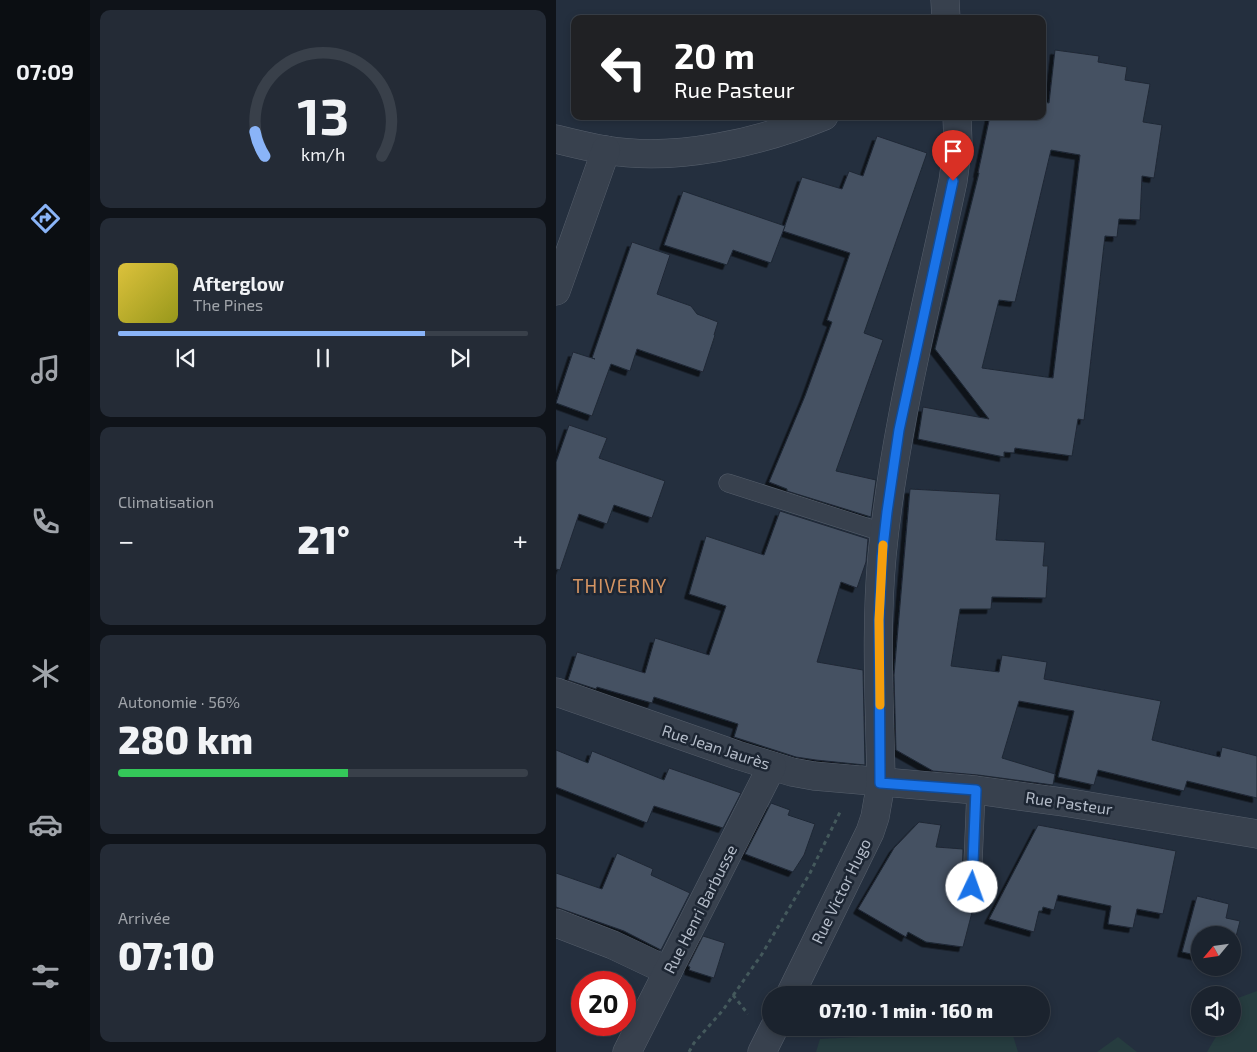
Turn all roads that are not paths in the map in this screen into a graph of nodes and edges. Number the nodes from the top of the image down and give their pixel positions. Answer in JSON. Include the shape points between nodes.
{"nodes":[{"id":1,"x":944,"y":0,"type":"edge"},
{"id":2,"x":946,"y":15,"type":"edge"},
{"id":3,"x":813,"y":120,"type":"edge"},
{"id":4,"x":957,"y":120,"type":"edge"},
{"id":5,"x":556,"y":140,"type":"edge"},
{"id":6,"x":606,"y":150,"type":"junction"},
{"id":7,"x":556,"y":291,"type":"edge"},
{"id":8,"x":728,"y":483,"type":"dead end"},
{"id":9,"x":885,"y":533,"type":"junction"},
{"id":10,"x":556,"y":692,"type":"edge"},
{"id":11,"x":772,"y":766,"type":"junction"},
{"id":12,"x":880,"y":783,"type":"junction"},
{"id":13,"x":976,"y":790,"type":"junction"},
{"id":14,"x":1257,"y":834,"type":"edge"},
{"id":15,"x":972,"y":887,"type":"dead end"},
{"id":16,"x":556,"y":923,"type":"edge"},
{"id":17,"x":668,"y":971,"type":"junction"},
{"id":18,"x":794,"y":986,"type":"edge"},
{"id":19,"x":770,"y":1036,"type":"edge"},
{"id":20,"x":627,"y":1052,"type":"edge"},
{"id":21,"x":762,"y":1052,"type":"edge"}],
"edges":[{"from":1,"to":2,"type":"street"},
{"from":3,"to":6,"type":"street","via":[[756,140],[703,150],[649,153]]},
{"from":4,"to":9,"type":"street","name":"Rue Victor Hugo","via":[[959,140],[954,173],[899,430]]},
{"from":5,"to":6,"type":"street"},
{"from":6,"to":7,"type":"street"},
{"from":8,"to":9,"type":"lane"},
{"from":9,"to":12,"type":"street","name":"Rue Victor Hugo","via":[[879,620]]},
{"from":10,"to":11,"type":"street","name":"Rue Jean Jaurès"},
{"from":11,"to":12,"type":"street","name":"Rue Jean Jaurès","via":[[814,776]]},
{"from":11,"to":17,"type":"street","name":"Rue Henri Barbusse"},
{"from":12,"to":13,"type":"street","name":"Rue Pasteur"},
{"from":12,"to":18,"type":"street","name":"Rue Victor Hugo","via":[[870,832]]},
{"from":13,"to":14,"type":"street","name":"Rue Pasteur"},
{"from":13,"to":15,"type":"lane"},
{"from":16,"to":17,"type":"street"},
{"from":17,"to":20,"type":"street","name":"Rue Henri Barbusse"},
{"from":19,"to":21,"type":"street"}]}
